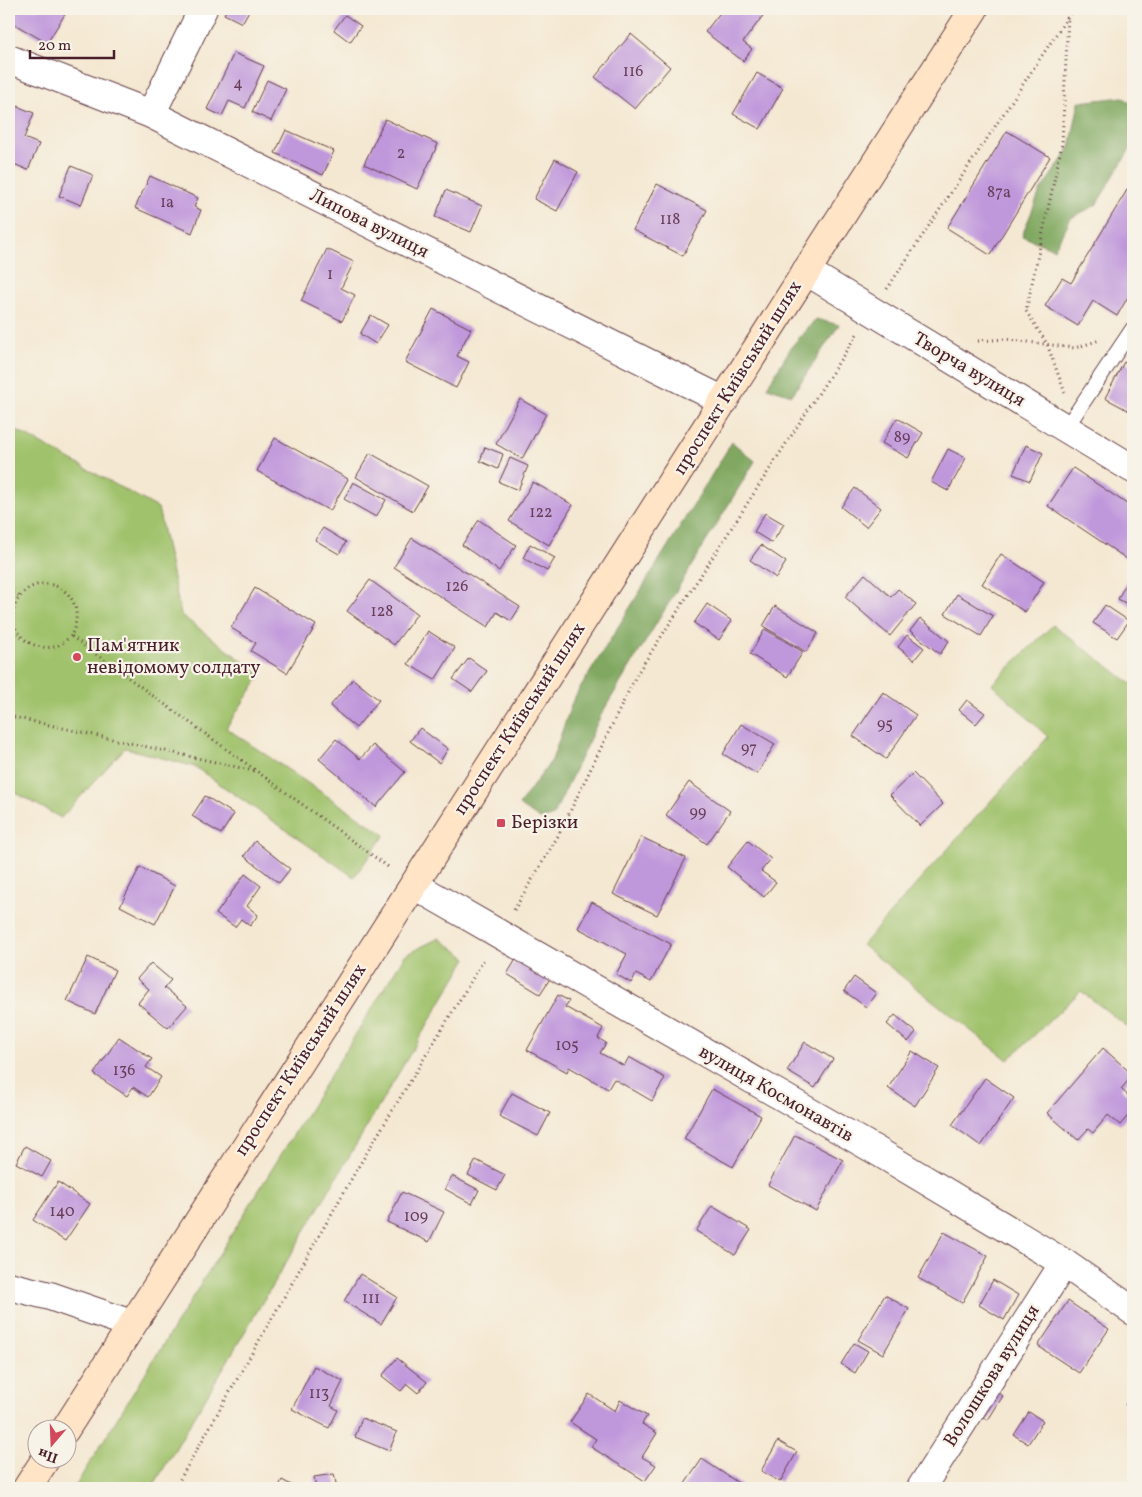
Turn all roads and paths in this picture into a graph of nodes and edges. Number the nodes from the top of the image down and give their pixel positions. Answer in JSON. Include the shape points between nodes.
{"nodes":[{"id":1,"x":203,"y":9,"type":"edge"},
{"id":2,"x":974,"y":9,"type":"edge"},
{"id":3,"x":1073,"y":9,"type":"edge"},
{"id":4,"x":1068,"y":16,"type":"junction"},
{"id":5,"x":9,"y":59,"type":"edge"},
{"id":6,"x":151,"y":114,"type":"junction"},
{"id":7,"x":806,"y":271,"type":"junction"},
{"id":8,"x":872,"y":311,"type":"junction"},
{"id":9,"x":1132,"y":329,"type":"edge"},
{"id":10,"x":976,"y":342,"type":"dead end"},
{"id":11,"x":1047,"y":344,"type":"junction"},
{"id":12,"x":724,"y":401,"type":"junction"},
{"id":13,"x":1070,"y":422,"type":"junction"},
{"id":14,"x":1133,"y":469,"type":"edge"},
{"id":15,"x":9,"y":591,"type":"edge"},
{"id":16,"x":19,"y":597,"type":"junction"},
{"id":17,"x":71,"y":636,"type":"junction"},
{"id":18,"x":9,"y":716,"type":"edge"},
{"id":19,"x":258,"y":772,"type":"junction"},
{"id":20,"x":414,"y":885,"type":"junction"},
{"id":21,"x":499,"y":935,"type":"junction"},
{"id":22,"x":1064,"y":1263,"type":"junction"},
{"id":23,"x":9,"y":1286,"type":"edge"},
{"id":24,"x":1133,"y":1311,"type":"edge"},
{"id":25,"x":131,"y":1324,"type":"junction"},
{"id":26,"x":70,"y":1420,"type":"edge"},
{"id":27,"x":39,"y":1470,"type":"edge"},
{"id":28,"x":27,"y":1488,"type":"edge"},
{"id":29,"x":174,"y":1488,"type":"edge"},
{"id":30,"x":921,"y":1488,"type":"edge"}],
"edges":[{"from":1,"to":6,"type":"street"},
{"from":2,"to":7,"type":"main road","name":"проспект Київський шлях"},
{"from":3,"to":4,"type":"path"},
{"from":4,"to":8,"type":"path"},
{"from":4,"to":11,"type":"path","via":[[1062,144],[1026,311]]},
{"from":5,"to":6,"type":"street","name":"Липова вулиця"},
{"from":6,"to":12,"type":"street","name":"Липова вулиця"},
{"from":7,"to":8,"type":"street","name":"Творча вулиця"},
{"from":7,"to":12,"type":"main road","name":"проспект Київський шлях"},
{"from":8,"to":13,"type":"street","name":"Творча вулиця"},
{"from":8,"to":21,"type":"path","via":[[637,674],[558,836]]},
{"from":9,"to":11,"type":"path","via":[[1075,348]]},
{"from":9,"to":13,"type":"lane"},
{"from":10,"to":11,"type":"path","via":[[1004,339]]},
{"from":11,"to":13,"type":"path"},
{"from":12,"to":20,"type":"main road","name":"проспект Київський шлях"},
{"from":13,"to":14,"type":"street","name":"Творча вулиця"},
{"from":15,"to":16,"type":"path"},
{"from":16,"to":17,"type":"path","via":[[13,616],[16,629],[24,640],[42,648],[58,646]]},
{"from":16,"to":17,"type":"path","via":[[34,586],[45,583],[58,586],[71,597],[78,612]]},
{"from":17,"to":19,"type":"path"},
{"from":18,"to":19,"type":"path"},
{"from":19,"to":20,"type":"path"},
{"from":20,"to":21,"type":"street","name":"вулиця Космонавтів"},
{"from":20,"to":25,"type":"main road","name":"проспект Київський шлях"},
{"from":21,"to":22,"type":"street","name":"вулиця Космонавтів","via":[[877,1151]]},
{"from":21,"to":29,"type":"path","via":[[360,1164]]},
{"from":22,"to":24,"type":"street","name":"вулиця Космонавтів"},
{"from":22,"to":30,"type":"street","name":"Волошкова вулиця"},
{"from":23,"to":25,"type":"street","via":[[50,1296]]},
{"from":25,"to":26,"type":"main road","name":"проспект Київський шлях"},
{"from":27,"to":28,"type":"main road"}]}
